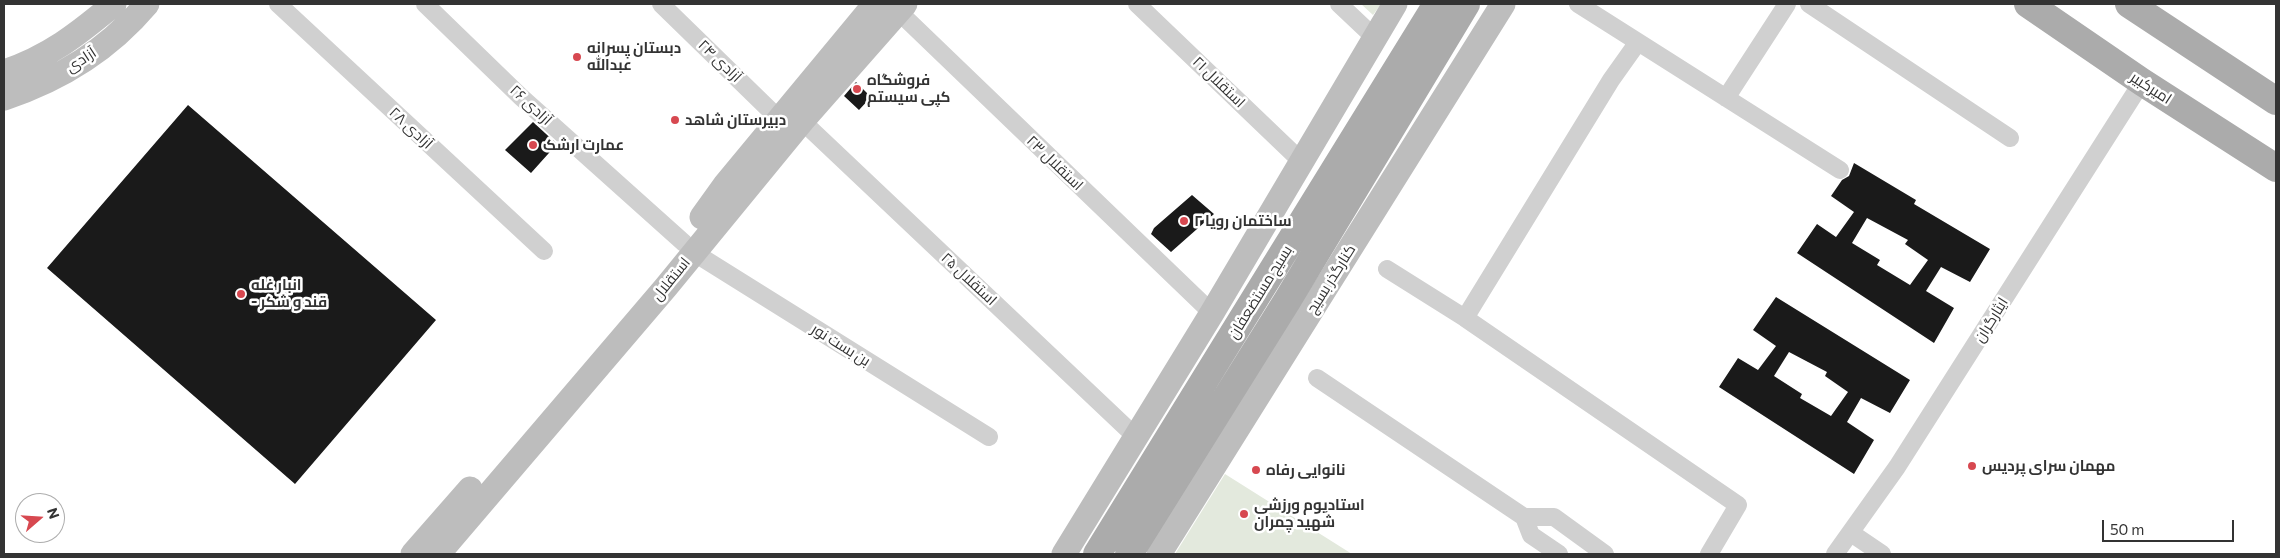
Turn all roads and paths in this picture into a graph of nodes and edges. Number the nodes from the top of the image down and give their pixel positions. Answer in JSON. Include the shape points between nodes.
{"nodes":[{"id":1,"x":114,"y":4,"type":"edge"},
{"id":2,"x":147,"y":4,"type":"edge"},
{"id":3,"x":278,"y":4,"type":"edge"},
{"id":4,"x":425,"y":4,"type":"edge"},
{"id":5,"x":660,"y":4,"type":"edge"},
{"id":6,"x":1138,"y":4,"type":"edge"},
{"id":7,"x":1339,"y":4,"type":"edge"},
{"id":8,"x":1395,"y":4,"type":"edge"},
{"id":9,"x":1437,"y":4,"type":"edge"},
{"id":10,"x":1466,"y":4,"type":"edge"},
{"id":11,"x":1503,"y":4,"type":"edge"},
{"id":12,"x":1578,"y":4,"type":"edge"},
{"id":13,"x":1788,"y":4,"type":"edge"},
{"id":14,"x":1809,"y":4,"type":"edge"},
{"id":15,"x":2028,"y":4,"type":"edge"},
{"id":16,"x":2129,"y":4,"type":"edge"},
{"id":17,"x":872,"y":5,"type":"edge"},
{"id":18,"x":902,"y":8,"type":"edge"},
{"id":19,"x":1375,"y":38,"type":"junction"},
{"id":20,"x":1638,"y":42,"type":"junction"},
{"id":21,"x":4,"y":72,"type":"edge"},
{"id":22,"x":2142,"y":82,"type":"junction"},
{"id":23,"x":4,"y":98,"type":"edge"},
{"id":24,"x":1726,"y":98,"type":"junction"},
{"id":25,"x":2276,"y":101,"type":"edge"},
{"id":26,"x":790,"y":120,"type":"junction"},
{"id":27,"x":2010,"y":138,"type":"dead end"},
{"id":28,"x":1301,"y":161,"type":"junction"},
{"id":29,"x":2276,"y":168,"type":"edge"},
{"id":30,"x":1840,"y":170,"type":"dead end"},
{"id":31,"x":688,"y":248,"type":"junction"},
{"id":32,"x":544,"y":252,"type":"dead end"},
{"id":33,"x":1387,"y":269,"type":"dead end"},
{"id":34,"x":1212,"y":313,"type":"junction"},
{"id":35,"x":1465,"y":318,"type":"junction"},
{"id":36,"x":1317,"y":378,"type":"dead end"},
{"id":37,"x":536,"y":425,"type":"junction"},
{"id":38,"x":989,"y":437,"type":"dead end"},
{"id":39,"x":1136,"y":437,"type":"junction"},
{"id":40,"x":1524,"y":517,"type":"junction"},
{"id":41,"x":1851,"y":532,"type":"junction"},
{"id":42,"x":413,"y":554,"type":"edge"},
{"id":43,"x":438,"y":554,"type":"edge"},
{"id":44,"x":1064,"y":554,"type":"edge"},
{"id":45,"x":1097,"y":554,"type":"edge"},
{"id":46,"x":1129,"y":554,"type":"edge"},
{"id":47,"x":1159,"y":554,"type":"edge"},
{"id":48,"x":1559,"y":554,"type":"edge"},
{"id":49,"x":1605,"y":554,"type":"edge"},
{"id":50,"x":1709,"y":554,"type":"edge"},
{"id":51,"x":1836,"y":554,"type":"edge"},
{"id":52,"x":1882,"y":554,"type":"edge"}],
"edges":[{"from":1,"to":21,"type":"street","name":"آزادی","via":[[75,37],[27,64]]},
{"from":2,"to":23,"type":"street","name":"آزادی","via":[[89,58],[37,87]]},
{"from":3,"to":32,"type":"street","name":"آزادی ۲۸"},
{"from":4,"to":31,"type":"street","name":"آزادی ۲۶","via":[[521,97]]},
{"from":5,"to":26,"type":"street","name":"آزادی ۲۴"},
{"from":6,"to":28,"type":"street","name":"استقلال ۲۱"},
{"from":7,"to":19,"type":"street"},
{"from":8,"to":19,"type":"street"},
{"from":9,"to":45,"type":"main road","name":"بسیج مستضعفان"},
{"from":10,"to":46,"type":"main road","name":"بسیج مستضعفان","via":[[1287,301]]},
{"from":11,"to":47,"type":"street","name":"کنارگذر بسیج"},
{"from":12,"to":20,"type":"street"},
{"from":13,"to":24,"type":"street"},
{"from":14,"to":27,"type":"street"},
{"from":15,"to":22,"type":"main road","name":"امیرکبیر"},
{"from":16,"to":25,"type":"main road"},
{"from":17,"to":26,"type":"street","name":"استقلال"},
{"from":18,"to":26,"type":"street","name":"استقلال"},
{"from":18,"to":34,"type":"street","name":"استقلال ۲۳"},
{"from":19,"to":28,"type":"street"},
{"from":20,"to":24,"type":"street"},
{"from":20,"to":35,"type":"street","via":[[1611,80]]},
{"from":22,"to":29,"type":"main road","name":"امیرکبیر"},
{"from":22,"to":41,"type":"street","name":"ایثارگران","via":[[1897,467]]},
{"from":24,"to":30,"type":"street"},
{"from":26,"to":31,"type":"street","name":"استقلال"},
{"from":26,"to":39,"type":"street","name":"استقلال ۲۵"},
{"from":28,"to":34,"type":"street"},
{"from":31,"to":37,"type":"street","name":"استقلال"},
{"from":31,"to":38,"type":"street","name":"بن بست نور"},
{"from":33,"to":35,"type":"street"},
{"from":34,"to":39,"type":"street"},
{"from":35,"to":50,"type":"street","via":[[1738,505]]},
{"from":36,"to":40,"type":"street"},
{"from":37,"to":42,"type":"street","name":"استقلال"},
{"from":37,"to":43,"type":"street","name":"استقلال"},
{"from":39,"to":44,"type":"street"},
{"from":40,"to":48,"type":"street","via":[[1531,535]]},
{"from":40,"to":49,"type":"street","via":[[1554,517]]},
{"from":41,"to":51,"type":"street","name":"ایثارگران"},
{"from":41,"to":52,"type":"street"}]}
